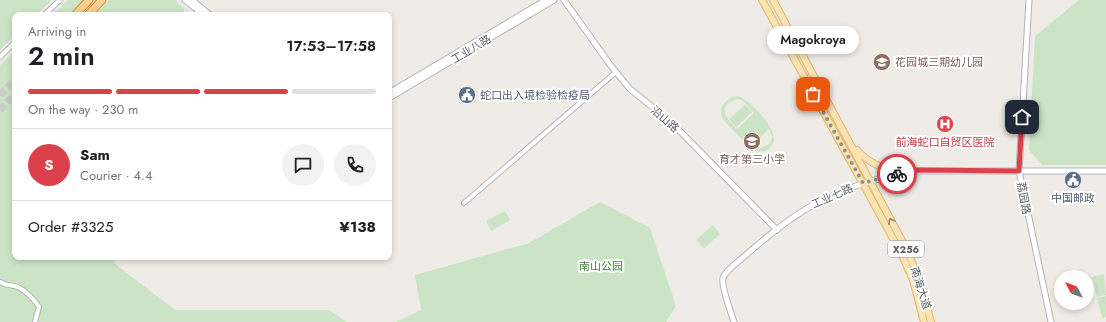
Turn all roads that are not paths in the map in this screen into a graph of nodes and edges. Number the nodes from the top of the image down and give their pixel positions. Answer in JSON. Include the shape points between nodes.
{"nodes":[{"id":1,"x":60,"y":0,"type":"edge"},
{"id":2,"x":89,"y":0,"type":"edge"},
{"id":3,"x":102,"y":0,"type":"edge"},
{"id":4,"x":186,"y":0,"type":"edge"},
{"id":5,"x":192,"y":0,"type":"edge"},
{"id":6,"x":546,"y":0,"type":"edge"},
{"id":7,"x":554,"y":0,"type":"edge"},
{"id":8,"x":564,"y":0,"type":"edge"},
{"id":9,"x":762,"y":0,"type":"edge"},
{"id":10,"x":773,"y":0,"type":"edge"},
{"id":11,"x":1029,"y":0,"type":"edge"},
{"id":12,"x":47,"y":12,"type":"edge"},
{"id":13,"x":78,"y":12,"type":"edge"},
{"id":14,"x":91,"y":12,"type":"edge"},
{"id":15,"x":200,"y":12,"type":"edge"},
{"id":16,"x":206,"y":12,"type":"edge"},
{"id":17,"x":12,"y":45,"type":"edge"},
{"id":18,"x":0,"y":57,"type":"edge"},
{"id":19,"x":616,"y":72,"type":"junction"},
{"id":20,"x":392,"y":91,"type":"edge"},
{"id":21,"x":392,"y":96,"type":"edge"},
{"id":22,"x":851,"y":143,"type":"junction"},
{"id":23,"x":907,"y":171,"type":"junction"},
{"id":24,"x":1019,"y":171,"type":"junction"},
{"id":25,"x":1106,"y":171,"type":"edge"},
{"id":26,"x":871,"y":181,"type":"junction"},
{"id":27,"x":863,"y":183,"type":"junction"},
{"id":28,"x":464,"y":203,"type":"dead end"},
{"id":29,"x":777,"y":230,"type":"junction"},
{"id":30,"x":0,"y":282,"type":"edge"},
{"id":31,"x":35,"y":322,"type":"edge"},
{"id":32,"x":734,"y":322,"type":"edge"},
{"id":33,"x":924,"y":322,"type":"edge"},
{"id":34,"x":931,"y":322,"type":"edge"},
{"id":35,"x":1050,"y":322,"type":"edge"}],
"edges":[{"from":1,"to":12,"type":"street"},
{"from":2,"to":13,"type":"highway"},
{"from":3,"to":14,"type":"highway"},
{"from":4,"to":15,"type":"street"},
{"from":5,"to":16,"type":"street"},
{"from":6,"to":20,"type":"street","name":"工业八路"},
{"from":7,"to":21,"type":"street","name":"工业八路"},
{"from":8,"to":19,"type":"street","name":"沿山路"},
{"from":9,"to":27,"type":"main road","name":"南海大道","number":"X256"},
{"from":10,"to":22,"type":"main road","name":"南海大道","number":"X256"},
{"from":11,"to":24,"type":"street","name":"荔园路"},
{"from":17,"to":18,"type":"street"},
{"from":19,"to":28,"type":"street"},
{"from":19,"to":29,"type":"street","name":"沿山路","via":[[630,89],[671,122]]},
{"from":22,"to":23,"type":"main road","via":[[878,166]]},
{"from":22,"to":26,"type":"main road","name":"南海大道","number":"X256"},
{"from":23,"to":24,"type":"street","name":"工业七路"},
{"from":23,"to":26,"type":"street","name":"工业七路"},
{"from":24,"to":25,"type":"street","name":"工业七路"},
{"from":24,"to":35,"type":"street","name":"荔园路"},
{"from":26,"to":27,"type":"street","name":"工业七路"},
{"from":34,"to":26,"type":"main road","name":"南海大道","number":"X256","one_way":true,"via":[[913,264]]},
{"from":27,"to":29,"type":"street","name":"工业七路","via":[[822,198]]},
{"from":27,"to":33,"type":"main road","name":"南海大道","number":"X256","via":[[908,266]]},
{"from":29,"to":32,"type":"street","name":"工业七路","via":[[725,274],[723,282]]},
{"from":30,"to":31,"type":"street","via":[[18,287],[34,300],[40,307]]}]}
